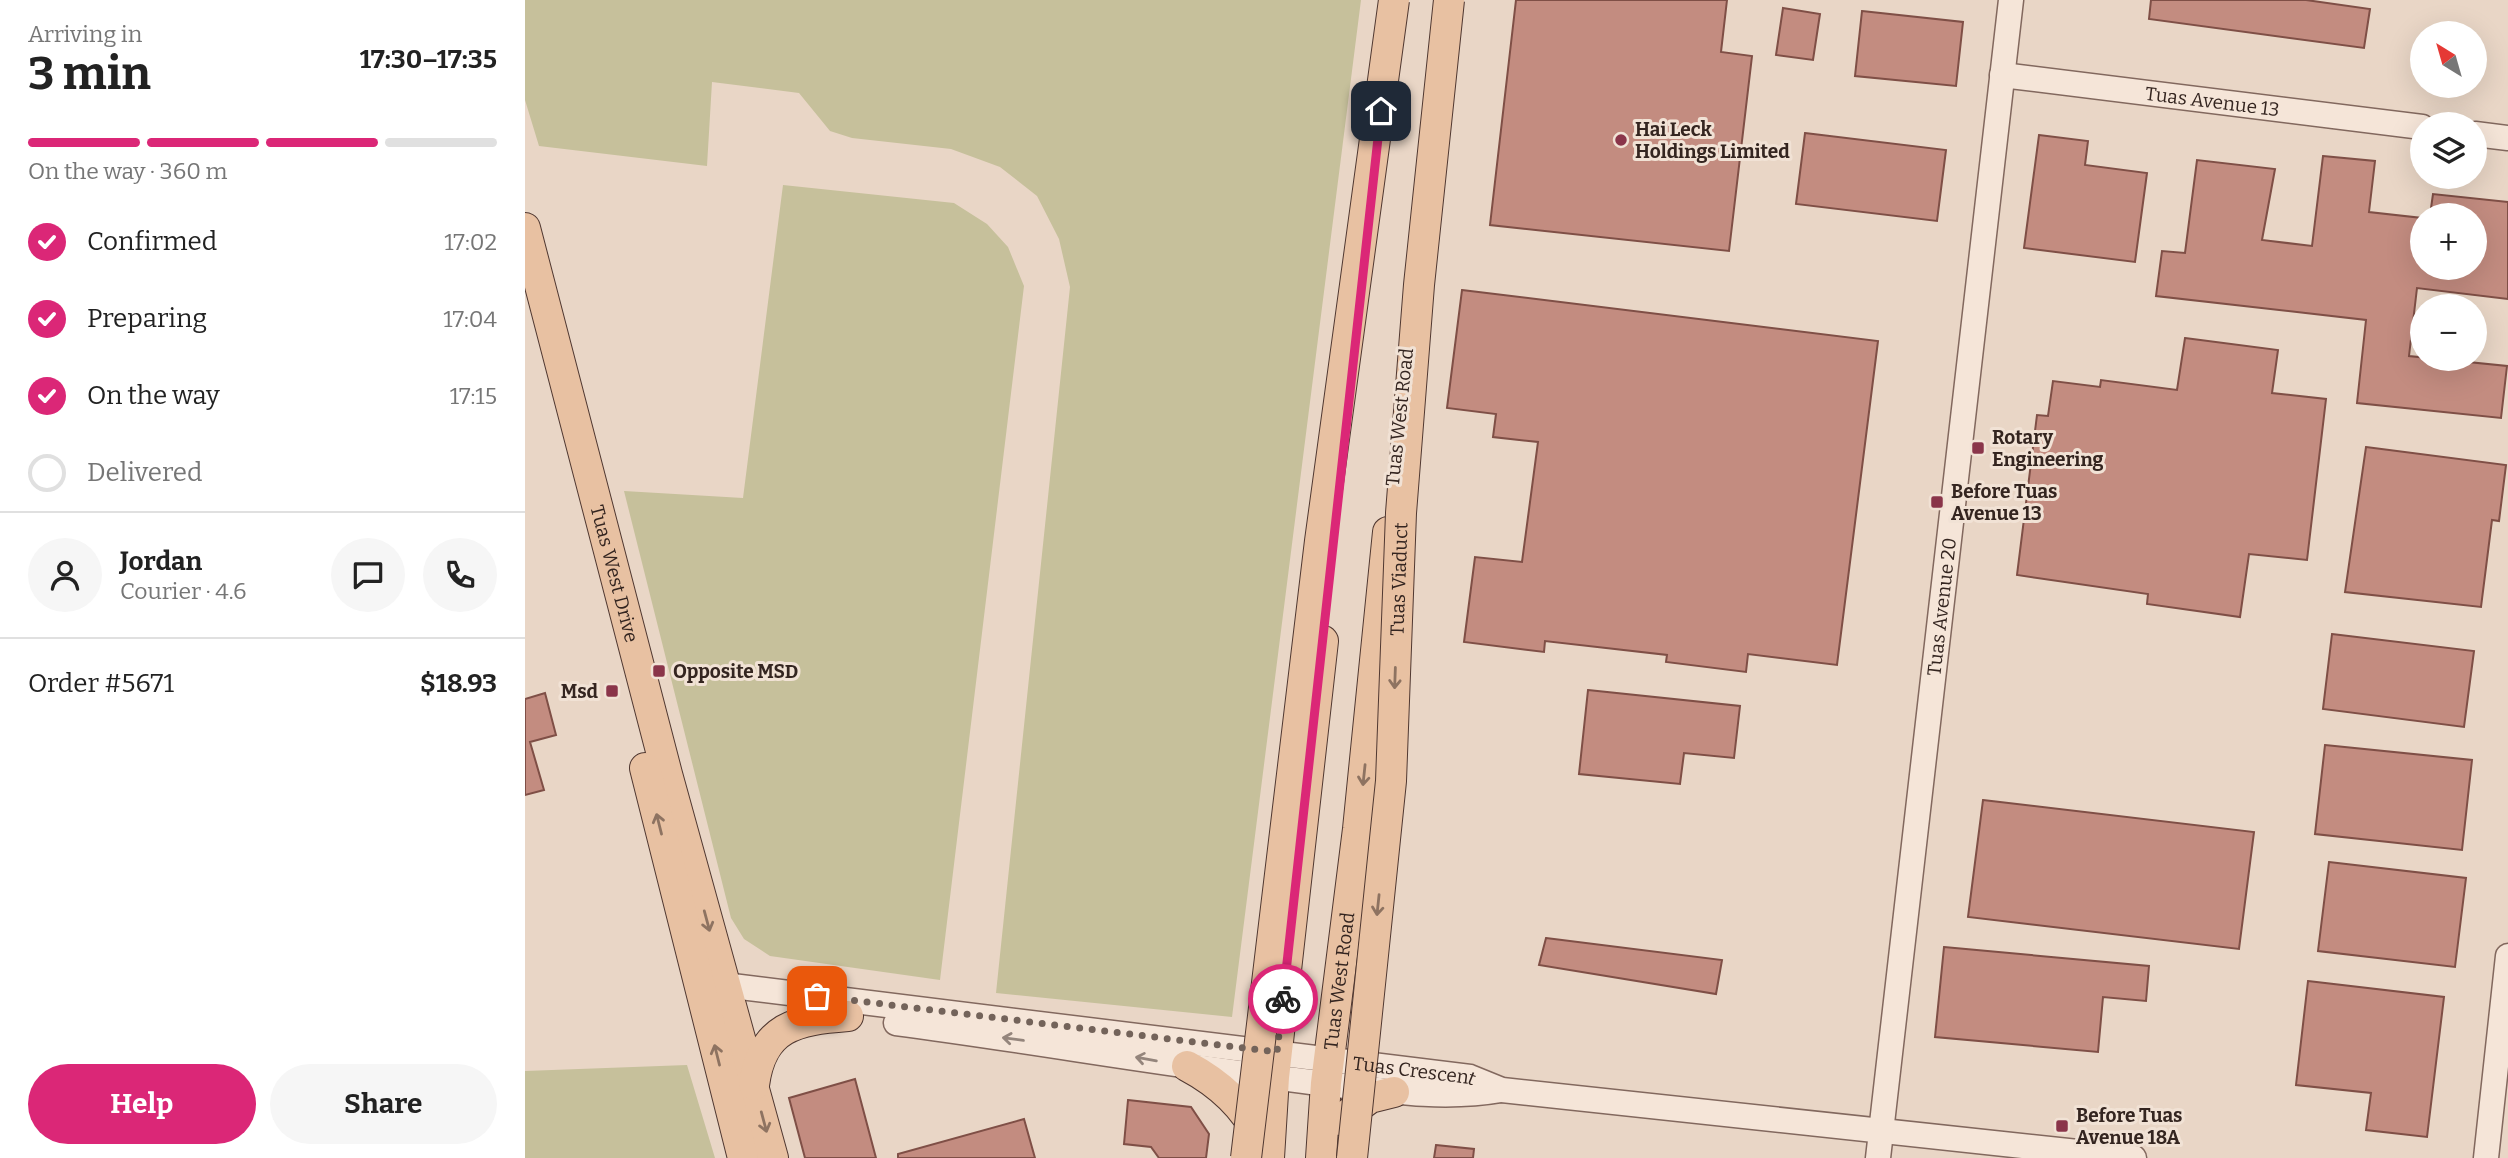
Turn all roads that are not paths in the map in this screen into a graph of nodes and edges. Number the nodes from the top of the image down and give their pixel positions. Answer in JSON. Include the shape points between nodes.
{"nodes":[{"id":1,"x":1393,"y":0,"type":"edge"},
{"id":2,"x":1440,"y":0,"type":"edge"},
{"id":3,"x":1449,"y":0,"type":"edge"},
{"id":4,"x":2011,"y":0,"type":"edge"},
{"id":5,"x":2002,"y":75,"type":"junction"},
{"id":6,"x":2410,"y":126,"type":"edge"},
{"id":7,"x":2487,"y":135,"type":"edge"},
{"id":8,"x":2508,"y":138,"type":"edge"},
{"id":9,"x":525,"y":228,"type":"edge"},
{"id":10,"x":525,"y":300,"type":"edge"},
{"id":11,"x":2508,"y":956,"type":"edge"},
{"id":12,"x":714,"y":996,"type":"junction"},
{"id":13,"x":848,"y":1016,"type":"junction"},
{"id":14,"x":1276,"y":1065,"type":"junction"},
{"id":15,"x":1187,"y":1066,"type":"junction"},
{"id":16,"x":1327,"y":1071,"type":"junction"},
{"id":17,"x":754,"y":1086,"type":"junction"},
{"id":18,"x":1501,"y":1090,"type":"junction"},
{"id":19,"x":1394,"y":1092,"type":"junction"},
{"id":20,"x":1882,"y":1132,"type":"junction"},
{"id":21,"x":1321,"y":1155,"type":"edge"},
{"id":22,"x":743,"y":1158,"type":"edge"},
{"id":23,"x":773,"y":1158,"type":"edge"},
{"id":24,"x":1246,"y":1158,"type":"edge"},
{"id":25,"x":1268,"y":1158,"type":"edge"},
{"id":26,"x":1352,"y":1158,"type":"edge"},
{"id":27,"x":1878,"y":1158,"type":"edge"},
{"id":28,"x":2134,"y":1158,"type":"edge"},
{"id":29,"x":2486,"y":1158,"type":"edge"}],
"edges":[{"from":1,"to":14,"type":"main road"},
{"from":1,"to":24,"type":"main road","bridge":true,"via":[[1316,569]]},
{"from":2,"to":16,"type":"main road","name":"Tuas West Road","one_way":true,"via":[[1358,829]]},
{"from":3,"to":26,"type":"main road","name":"Tuas Viaduct","one_way":true,"bridge":true,"via":[[1401,513],[1391,781]]},
{"from":4,"to":5,"type":"street","name":"Tuas Avenue 20"},
{"from":5,"to":6,"type":"street","name":"Tuas Avenue 13"},
{"from":5,"to":20,"type":"street","name":"Tuas Avenue 20"},
{"from":7,"to":8,"type":"street"},
{"from":9,"to":12,"type":"main road","name":"Tuas West Drive","one_way":true},
{"from":12,"to":10,"type":"main road","name":"Tuas West Drive","one_way":true},
{"from":11,"to":29,"type":"street"},
{"from":12,"to":13,"type":"street","name":"Tuas Crescent"},
{"from":12,"to":14,"type":"street","name":"Tuas Crescent"},
{"from":12,"to":17,"type":"main road"},
{"from":22,"to":12,"type":"main road","one_way":true},
{"from":15,"to":13,"type":"street","name":"Tuas Crescent","one_way":true},
{"from":13,"to":17,"type":"main road","via":[[796,1023],[775,1035],[761,1054]]},
{"from":14,"to":15,"type":"street","name":"Tuas Crescent"},
{"from":14,"to":16,"type":"street","name":"Tuas Crescent"},
{"from":14,"to":25,"type":"main road"},
{"from":15,"to":25,"type":"main road","via":[[1234,1099]]},
{"from":16,"to":18,"type":"street","name":"Tuas Crescent","via":[[1471,1077]]},
{"from":16,"to":19,"type":"street","name":"Tuas Crescent"},
{"from":16,"to":21,"type":"main road","name":"Tuas West Road"},
{"from":17,"to":23,"type":"main road","one_way":true},
{"from":18,"to":19,"type":"street","name":"Tuas Crescent","via":[[1464,1097]]},
{"from":18,"to":20,"type":"street","name":"Tuas Crescent"},
{"from":19,"to":21,"type":"main road","via":[[1370,1098],[1348,1111],[1331,1130]]},
{"from":20,"to":27,"type":"street","name":"Tuas Avenue 20"},
{"from":20,"to":28,"type":"street","name":"Tuas Crescent"}]}
